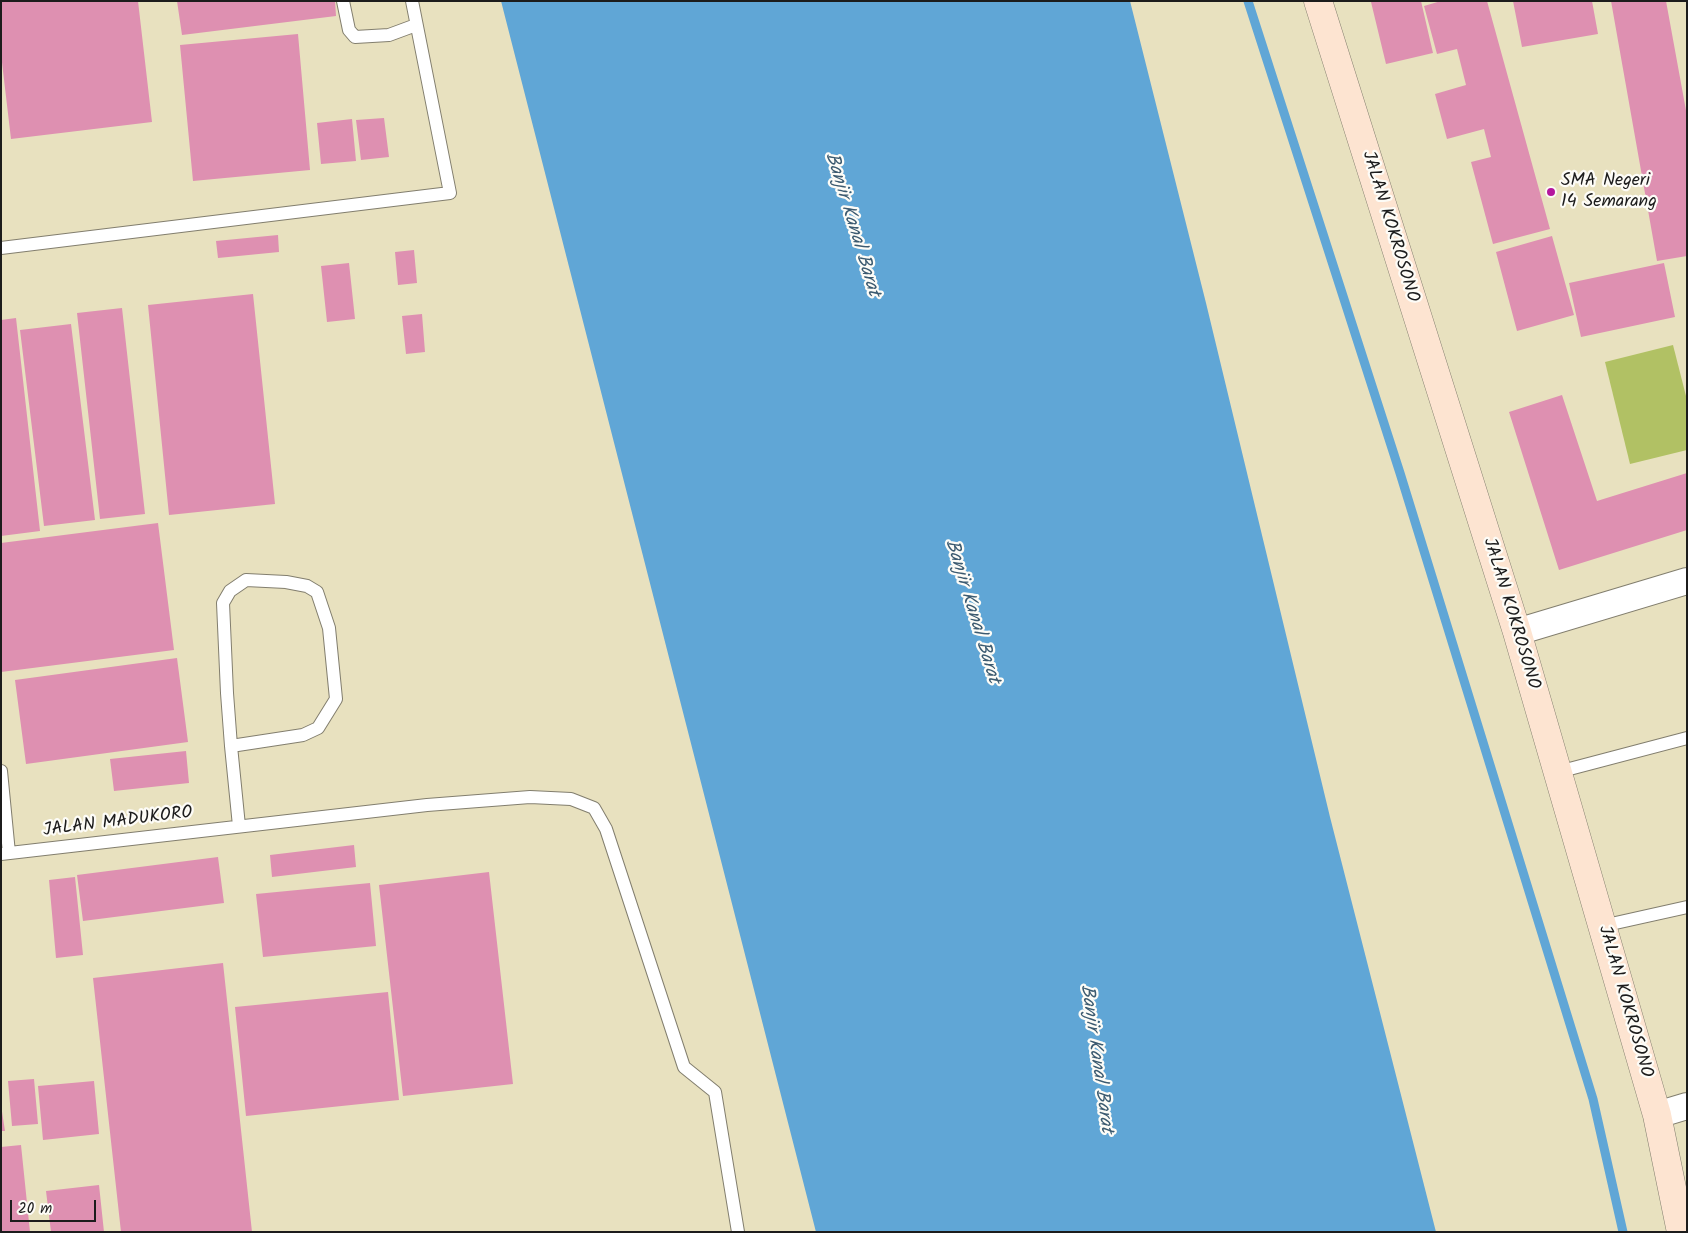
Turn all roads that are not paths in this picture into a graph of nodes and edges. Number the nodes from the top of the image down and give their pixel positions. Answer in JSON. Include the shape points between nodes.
{"nodes":[{"id":1,"x":343,"y":1,"type":"edge"},
{"id":2,"x":412,"y":1,"type":"edge"},
{"id":3,"x":1318,"y":1,"type":"edge"},
{"id":4,"x":416,"y":25,"type":"junction"},
{"id":5,"x":1,"y":248,"type":"edge"},
{"id":6,"x":1687,"y":581,"type":"edge"},
{"id":7,"x":1517,"y":632,"type":"junction"},
{"id":8,"x":1687,"y":738,"type":"edge"},
{"id":9,"x":231,"y":746,"type":"junction"},
{"id":10,"x":1,"y":771,"type":"edge"},
{"id":11,"x":1558,"y":772,"type":"junction"},
{"id":12,"x":239,"y":826,"type":"junction"},
{"id":13,"x":5,"y":854,"type":"edge"},
{"id":14,"x":1687,"y":907,"type":"edge"},
{"id":15,"x":1602,"y":926,"type":"junction"},
{"id":16,"x":1687,"y":1106,"type":"edge"},
{"id":17,"x":1657,"y":1115,"type":"junction"},
{"id":18,"x":738,"y":1232,"type":"edge"},
{"id":19,"x":1681,"y":1232,"type":"edge"}],
"edges":[{"from":1,"to":4,"type":"lane","via":[[349,30],[354,36],[389,35]]},
{"from":2,"to":4,"type":"lane"},
{"from":3,"to":7,"type":"street","name":"JALAN KOKROSONO"},
{"from":4,"to":5,"type":"lane","via":[[450,193]]},
{"from":6,"to":7,"type":"street"},
{"from":7,"to":11,"type":"street","name":"JALAN KOKROSONO"},
{"from":8,"to":11,"type":"lane"},
{"from":9,"to":9,"type":"lane","via":[[303,735],[318,728],[336,699],[329,628],[317,592],[307,586],[246,580],[230,591],[223,602]]},
{"from":9,"to":12,"type":"lane"},
{"from":10,"to":13,"type":"lane"},
{"from":11,"to":15,"type":"street","name":"JALAN KOKROSONO"},
{"from":12,"to":13,"type":"lane","name":"JALAN MADUKORO"},
{"from":12,"to":18,"type":"lane","name":"JALAN MADUKORO","via":[[530,797],[571,799],[594,808],[606,829],[684,1067],[715,1092]]},
{"from":14,"to":15,"type":"lane"},
{"from":15,"to":17,"type":"street","name":"JALAN KOKROSONO"},
{"from":16,"to":17,"type":"street"},
{"from":17,"to":19,"type":"street","name":"JALAN KOKROSONO"}]}
